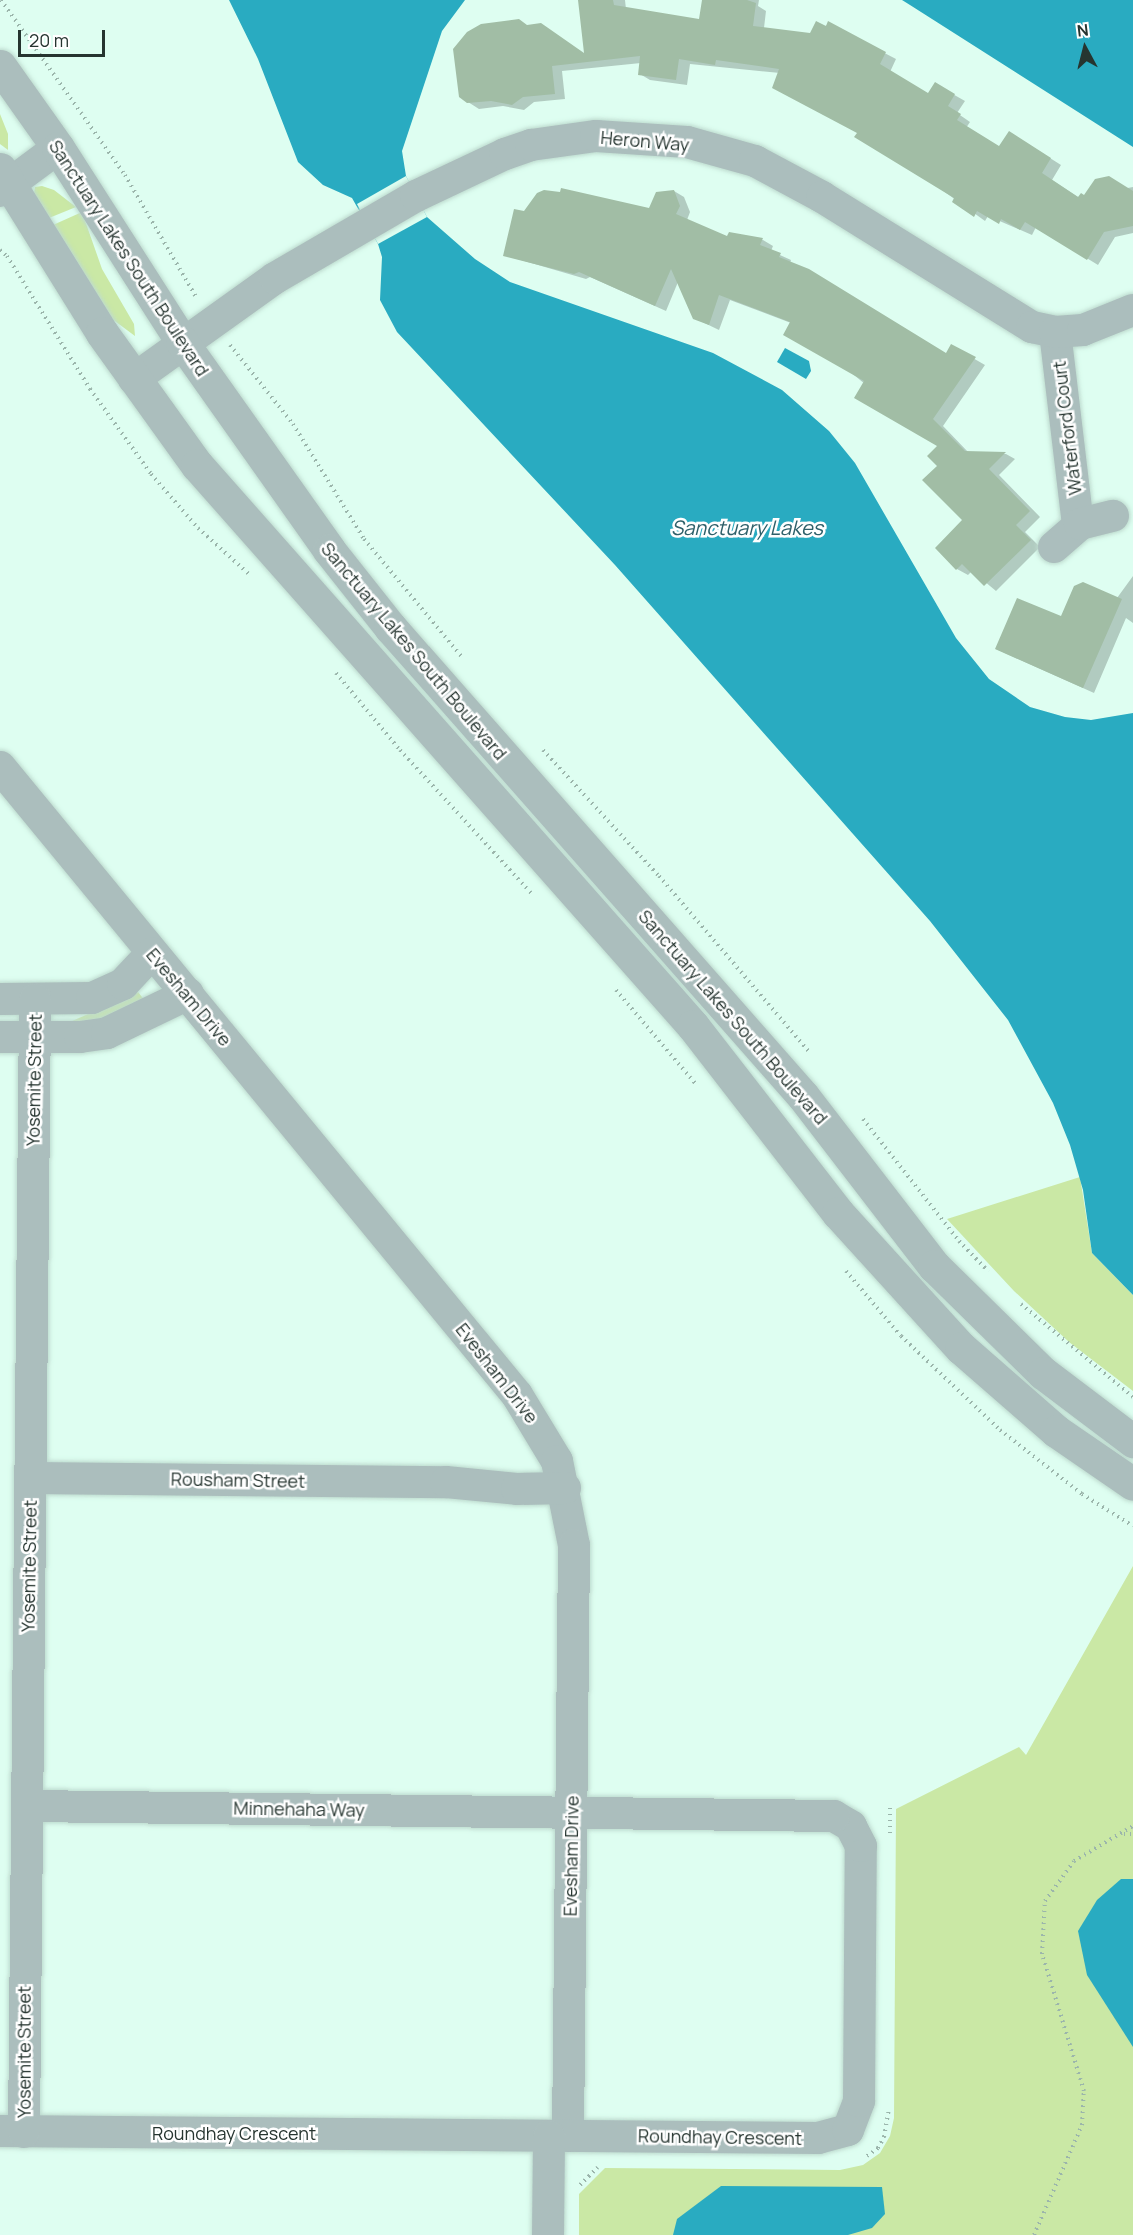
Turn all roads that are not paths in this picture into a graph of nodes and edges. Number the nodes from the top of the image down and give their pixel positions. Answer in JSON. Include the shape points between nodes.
{"nodes":[{"id":1,"x":0,"y":66,"type":"edge"},
{"id":2,"x":58,"y":148,"type":"junction"},
{"id":3,"x":3,"y":181,"type":"edge"},
{"id":4,"x":1133,"y":310,"type":"edge"},
{"id":5,"x":1055,"y":332,"type":"junction"},
{"id":6,"x":183,"y":342,"type":"junction"},
{"id":7,"x":134,"y":379,"type":"junction"},
{"id":8,"x":1113,"y":516,"type":"dead end"},
{"id":9,"x":1078,"y":525,"type":"junction"},
{"id":10,"x":1054,"y":547,"type":"dead end"},
{"id":11,"x":0,"y":767,"type":"edge"},
{"id":12,"x":152,"y":953,"type":"junction"},
{"id":13,"x":188,"y":994,"type":"junction"},
{"id":14,"x":0,"y":999,"type":"edge"},
{"id":15,"x":36,"y":999,"type":"junction"},
{"id":16,"x":0,"y":1037,"type":"edge"},
{"id":17,"x":34,"y":1037,"type":"junction"},
{"id":18,"x":837,"y":1137,"type":"junction"},
{"id":19,"x":799,"y":1166,"type":"junction"},
{"id":20,"x":1133,"y":1441,"type":"edge"},
{"id":21,"x":561,"y":1475,"type":"junction"},
{"id":22,"x":30,"y":1478,"type":"junction"},
{"id":23,"x":1133,"y":1484,"type":"edge"},
{"id":24,"x":27,"y":1806,"type":"junction"},
{"id":25,"x":572,"y":1811,"type":"junction"},
{"id":26,"x":12,"y":2132,"type":"edge"},
{"id":27,"x":558,"y":2136,"type":"junction"},
{"id":28,"x":548,"y":2235,"type":"edge"}],
"edges":[{"from":1,"to":2,"type":"street","name":"Sanctuary Lakes South Boulevard"},
{"from":2,"to":3,"type":"street"},
{"from":2,"to":6,"type":"street","name":"Sanctuary Lakes South Boulevard"},
{"from":3,"to":7,"type":"street","name":"Sanctuary Lakes South Boulevard"},
{"from":4,"to":5,"type":"street","name":"Heron Way","via":[[1099,325]]},
{"from":5,"to":6,"type":"street","name":"Heron Way","via":[[1032,327],[1011,316],[755,161],[687,142],[626,135],[531,145],[466,170],[368,224]]},
{"from":5,"to":9,"type":"street","name":"Waterford Court"},
{"from":6,"to":7,"type":"street","name":"Heron Way"},
{"from":6,"to":18,"type":"street","name":"Sanctuary Lakes South Boulevard","via":[[329,550],[390,627]]},
{"from":7,"to":19,"type":"street","name":"Sanctuary Lakes South Boulevard","via":[[197,465],[693,1026]]},
{"from":8,"to":9,"type":"street","name":"Waterford Court"},
{"from":9,"to":10,"type":"street","name":"Waterford Court"},
{"from":11,"to":12,"type":"street","name":"Evesham Drive"},
{"from":12,"to":13,"type":"street","name":"Evesham Drive"},
{"from":12,"to":15,"type":"street","via":[[123,984],[108,993],[78,1000]]},
{"from":13,"to":17,"type":"street","via":[[107,1033]]},
{"from":13,"to":21,"type":"street","name":"Evesham Drive","via":[[517,1395]]},
{"from":14,"to":15,"type":"street"},
{"from":15,"to":17,"type":"street","name":"Yosemite Street"},
{"from":16,"to":17,"type":"street"},
{"from":17,"to":22,"type":"street","name":"Yosemite Street"},
{"from":18,"to":19,"type":"street","name":"Sanctuary Lakes South Boulevard"},
{"from":18,"to":20,"type":"street","name":"Sanctuary Lakes South Boulevard","via":[[915,1244],[971,1307],[1043,1373]]},
{"from":19,"to":23,"type":"street","name":"Sanctuary Lakes South Boulevard","via":[[961,1348],[1056,1431]]},
{"from":21,"to":22,"type":"street","name":"Rousham Street","via":[[517,1489],[446,1482]]},
{"from":21,"to":25,"type":"street","name":"Evesham Drive","via":[[574,1545]]},
{"from":22,"to":24,"type":"street","name":"Yosemite Street"},
{"from":24,"to":25,"type":"street","name":"Minnehaha Way"},
{"from":24,"to":26,"type":"street","name":"Yosemite Street"},
{"from":25,"to":27,"type":"street","name":"Evesham Drive"},
{"from":25,"to":27,"type":"street","name":"Roundhay Crescent","via":[[834,1816],[851,1826],[859,1837],[862,1864],[859,2101],[848,2130],[818,2138]]},
{"from":26,"to":27,"type":"street","name":"Roundhay Crescent"},
{"from":27,"to":28,"type":"street","name":"Evesham Drive"}]}
